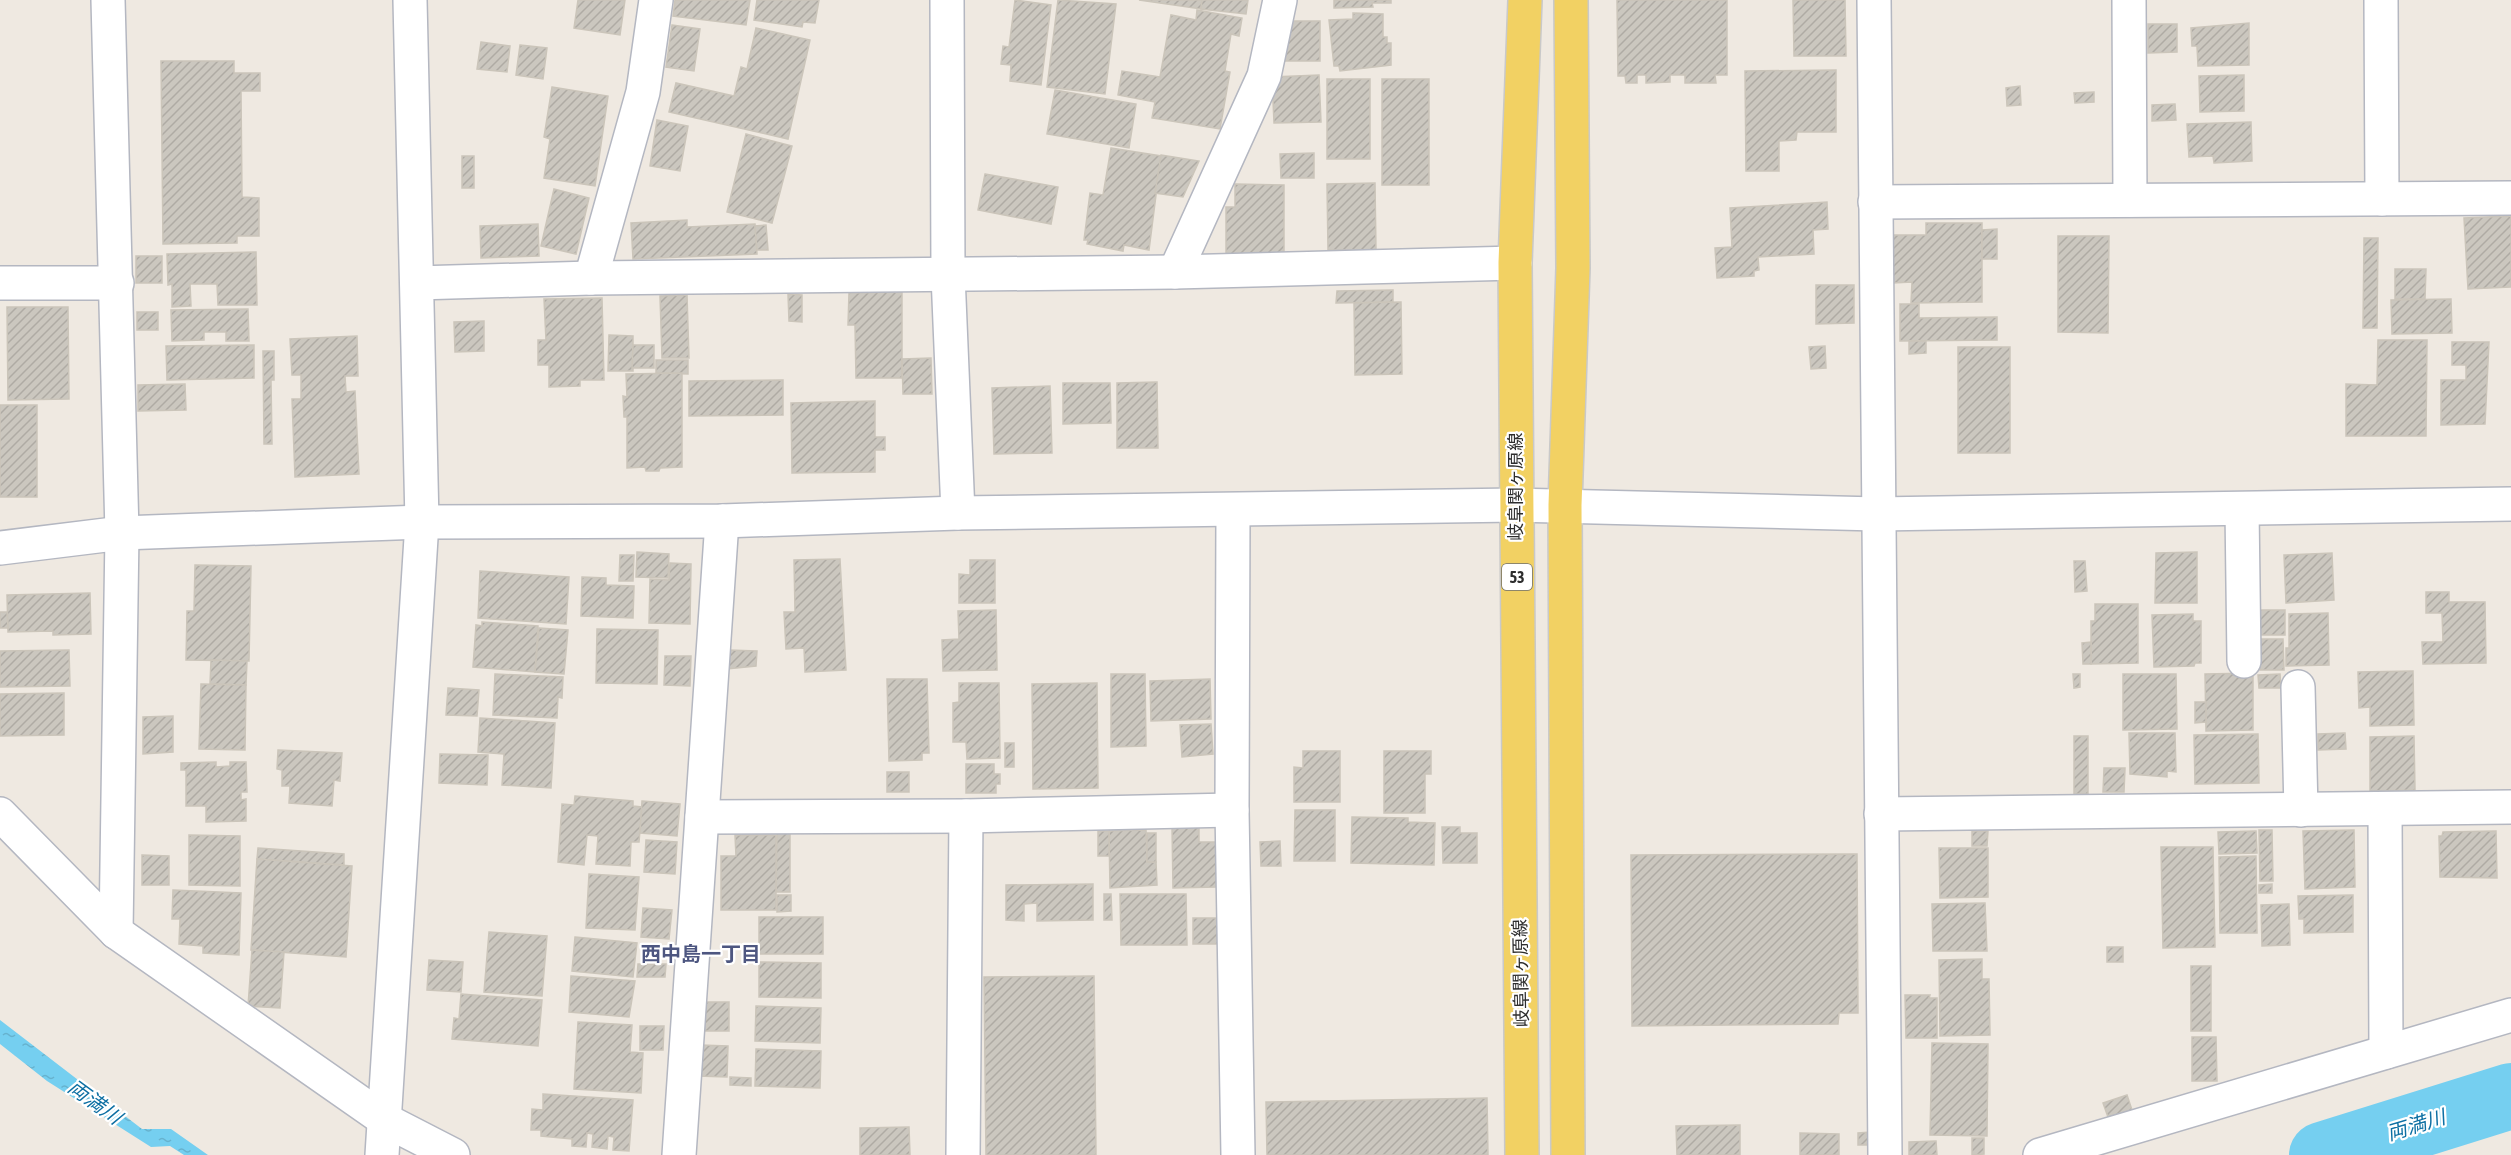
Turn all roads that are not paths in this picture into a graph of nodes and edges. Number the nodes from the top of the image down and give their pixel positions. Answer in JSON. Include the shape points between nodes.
{"nodes":[{"id":1,"x":108,"y":0,"type":"edge"},
{"id":2,"x":410,"y":0,"type":"edge"},
{"id":3,"x":656,"y":0,"type":"edge"},
{"id":4,"x":947,"y":0,"type":"edge"},
{"id":5,"x":1280,"y":0,"type":"edge"},
{"id":6,"x":1525,"y":0,"type":"edge"},
{"id":7,"x":1571,"y":0,"type":"edge"},
{"id":8,"x":1874,"y":0,"type":"edge"},
{"id":9,"x":2129,"y":0,"type":"edge"},
{"id":10,"x":2381,"y":0,"type":"edge"},
{"id":11,"x":2511,"y":198,"type":"edge"},
{"id":12,"x":2382,"y":199,"type":"junction"},
{"id":13,"x":2130,"y":200,"type":"junction"},
{"id":14,"x":1875,"y":202,"type":"junction"},
{"id":15,"x":1515,"y":263,"type":"junction"},
{"id":16,"x":1175,"y":272,"type":"junction"},
{"id":17,"x":948,"y":275,"type":"junction"},
{"id":18,"x":591,"y":278,"type":"junction"},
{"id":19,"x":0,"y":283,"type":"edge"},
{"id":20,"x":117,"y":283,"type":"junction"},
{"id":21,"x":417,"y":283,"type":"junction"},
{"id":22,"x":2511,"y":504,"type":"edge"},
{"id":23,"x":1516,"y":505,"type":"junction"},
{"id":24,"x":1565,"y":505,"type":"junction"},
{"id":25,"x":2242,"y":508,"type":"junction"},
{"id":26,"x":1233,"y":511,"type":"junction"},
{"id":27,"x":957,"y":513,"type":"junction"},
{"id":28,"x":1877,"y":514,"type":"junction"},
{"id":29,"x":722,"y":521,"type":"junction"},
{"id":30,"x":422,"y":522,"type":"junction"},
{"id":31,"x":122,"y":533,"type":"junction"},
{"id":32,"x":0,"y":548,"type":"edge"},
{"id":33,"x":2244,"y":661,"type":"dead end"},
{"id":34,"x":2298,"y":687,"type":"dead end"},
{"id":35,"x":2511,"y":807,"type":"edge"},
{"id":36,"x":2385,"y":809,"type":"junction"},
{"id":37,"x":1232,"y":810,"type":"junction"},
{"id":38,"x":2301,"y":810,"type":"junction"},
{"id":39,"x":0,"y":814,"type":"edge"},
{"id":40,"x":1881,"y":814,"type":"junction"},
{"id":41,"x":966,"y":816,"type":"junction"},
{"id":42,"x":702,"y":817,"type":"junction"},
{"id":43,"x":116,"y":932,"type":"junction"},
{"id":44,"x":2511,"y":1015,"type":"edge"},
{"id":45,"x":2386,"y":1052,"type":"junction"},
{"id":46,"x":385,"y":1120,"type":"junction"},
{"id":47,"x":382,"y":1155,"type":"edge"},
{"id":48,"x":453,"y":1155,"type":"edge"},
{"id":49,"x":679,"y":1155,"type":"edge"},
{"id":50,"x":963,"y":1155,"type":"edge"},
{"id":51,"x":1238,"y":1155,"type":"edge"},
{"id":52,"x":1522,"y":1155,"type":"edge"},
{"id":53,"x":1568,"y":1155,"type":"edge"},
{"id":54,"x":1886,"y":1155,"type":"edge"},
{"id":55,"x":2040,"y":1155,"type":"edge"}],
"edges":[{"from":1,"to":20,"type":"street"},
{"from":2,"to":21,"type":"street"},
{"from":3,"to":18,"type":"street","via":[[643,92]]},
{"from":4,"to":17,"type":"street"},
{"from":5,"to":16,"type":"street","via":[[1264,76]]},
{"from":6,"to":15,"type":"main road","name":"岐阜関ヶ原線","number":"53"},
{"from":7,"to":24,"type":"main road","via":[[1573,268]]},
{"from":8,"to":14,"type":"street"},
{"from":9,"to":13,"type":"street"},
{"from":10,"to":12,"type":"street"},
{"from":11,"to":12,"type":"street"},
{"from":12,"to":13,"type":"street"},
{"from":13,"to":14,"type":"street"},
{"from":14,"to":28,"type":"street"},
{"from":15,"to":16,"type":"street"},
{"from":15,"to":23,"type":"main road","name":"岐阜関ヶ原線","number":"53"},
{"from":16,"to":17,"type":"street"},
{"from":17,"to":18,"type":"street"},
{"from":17,"to":27,"type":"street"},
{"from":18,"to":21,"type":"street"},
{"from":19,"to":20,"type":"street"},
{"from":20,"to":31,"type":"street"},
{"from":21,"to":30,"type":"street"},
{"from":22,"to":25,"type":"street"},
{"from":23,"to":24,"type":"street"},
{"from":23,"to":26,"type":"street"},
{"from":23,"to":52,"type":"main road","name":"岐阜関ヶ原線","number":"53"},
{"from":24,"to":28,"type":"street"},
{"from":24,"to":53,"type":"main road"},
{"from":25,"to":28,"type":"street"},
{"from":25,"to":33,"type":"street"},
{"from":26,"to":27,"type":"street"},
{"from":26,"to":37,"type":"street"},
{"from":27,"to":29,"type":"street"},
{"from":28,"to":40,"type":"street"},
{"from":29,"to":30,"type":"street"},
{"from":29,"to":42,"type":"street"},
{"from":30,"to":31,"type":"street"},
{"from":30,"to":46,"type":"street"},
{"from":31,"to":32,"type":"street"},
{"from":31,"to":43,"type":"street"},
{"from":34,"to":38,"type":"street"},
{"from":35,"to":36,"type":"street"},
{"from":36,"to":38,"type":"street"},
{"from":36,"to":45,"type":"street"},
{"from":37,"to":41,"type":"street"},
{"from":37,"to":51,"type":"street"},
{"from":38,"to":40,"type":"street"},
{"from":39,"to":43,"type":"street"},
{"from":40,"to":54,"type":"street"},
{"from":41,"to":42,"type":"street"},
{"from":41,"to":50,"type":"street"},
{"from":42,"to":49,"type":"street"},
{"from":43,"to":46,"type":"street"},
{"from":44,"to":45,"type":"street"},
{"from":45,"to":55,"type":"street"},
{"from":46,"to":47,"type":"street"},
{"from":46,"to":48,"type":"street"}]}
